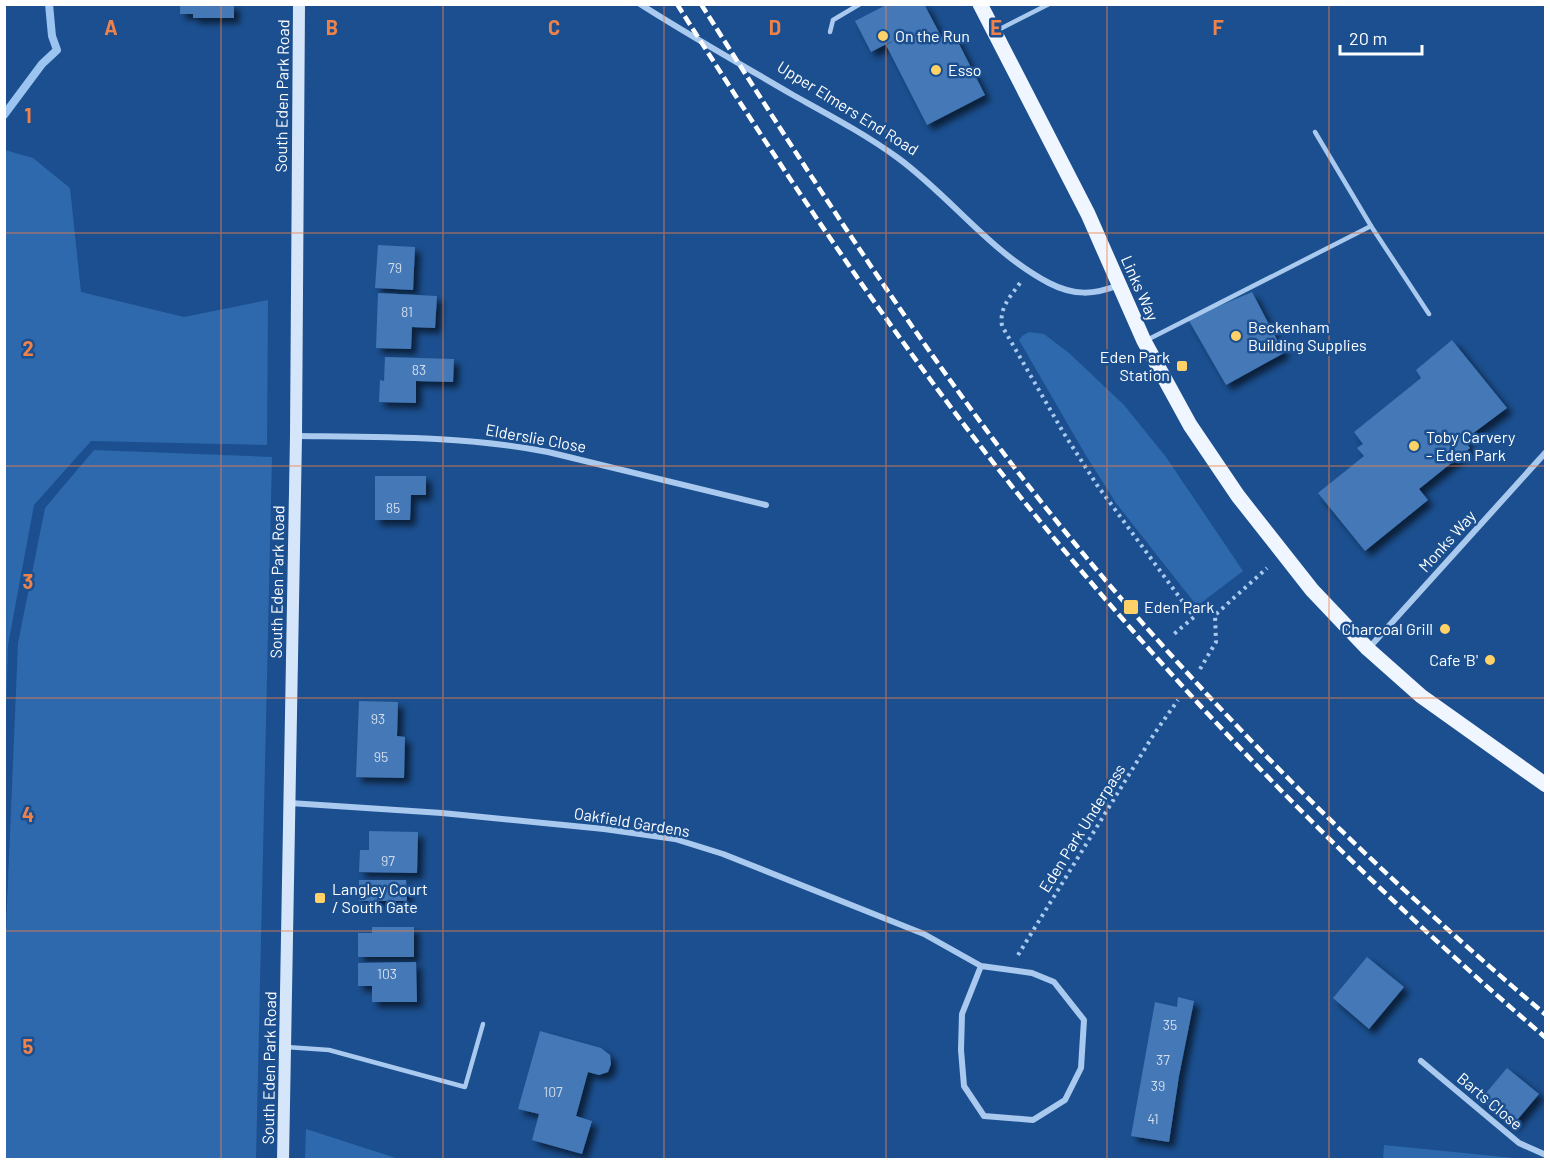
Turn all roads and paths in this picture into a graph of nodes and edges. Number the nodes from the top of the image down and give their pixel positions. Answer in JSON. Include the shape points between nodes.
{"nodes":[{"id":1,"x":299,"y":4,"type":"edge"},
{"id":2,"x":640,"y":4,"type":"edge"},
{"id":3,"x":860,"y":4,"type":"edge"},
{"id":4,"x":980,"y":4,"type":"edge"},
{"id":5,"x":1049,"y":4,"type":"edge"},
{"id":6,"x":830,"y":32,"type":"dead end"},
{"id":7,"x":995,"y":32,"type":"junction"},
{"id":8,"x":1315,"y":132,"type":"dead end"},
{"id":9,"x":1371,"y":226,"type":"junction"},
{"id":10,"x":1028,"y":271,"type":"junction"},
{"id":11,"x":1119,"y":285,"type":"junction"},
{"id":12,"x":1429,"y":314,"type":"dead end"},
{"id":13,"x":1144,"y":341,"type":"junction"},
{"id":14,"x":296,"y":436,"type":"junction"},
{"id":15,"x":1545,"y":452,"type":"edge"},
{"id":16,"x":766,"y":504,"type":"dead end"},
{"id":17,"x":1285,"y":555,"type":"junction"},
{"id":18,"x":1174,"y":634,"type":"dead end"},
{"id":19,"x":1368,"y":649,"type":"junction"},
{"id":20,"x":1200,"y":669,"type":"dead end"},
{"id":21,"x":1178,"y":700,"type":"dead end"},
{"id":22,"x":1545,"y":785,"type":"edge"},
{"id":23,"x":290,"y":803,"type":"junction"},
{"id":24,"x":981,"y":966,"type":"junction"},
{"id":25,"x":1008,"y":971,"type":"junction"},
{"id":26,"x":483,"y":1024,"type":"dead end"},
{"id":27,"x":286,"y":1047,"type":"junction"},
{"id":28,"x":1421,"y":1061,"type":"dead end"},
{"id":29,"x":1545,"y":1155,"type":"edge"},
{"id":30,"x":284,"y":1160,"type":"edge"}],
"edges":[{"from":1,"to":14,"type":"main road","name":"South Eden Park Road"},
{"from":2,"to":10,"type":"street","name":"Upper Elmers End Road","via":[[844,123],[907,165]]},
{"from":3,"to":6,"type":"lane","via":[[833,20]]},
{"from":4,"to":7,"type":"main road","name":"Links Way"},
{"from":5,"to":7,"type":"lane"},
{"from":7,"to":11,"type":"main road","name":"Links Way","via":[[1088,214]]},
{"from":8,"to":9,"type":"lane"},
{"from":9,"to":12,"type":"lane"},
{"from":9,"to":13,"type":"lane"},
{"from":10,"to":11,"type":"street","name":"Upper Elmers End Road","via":[[1079,293],[1101,292]]},
{"from":10,"to":18,"type":"path","via":[[1002,309],[1002,326],[1097,485],[1194,617]]},
{"from":11,"to":13,"type":"main road","name":"Links Way"},
{"from":13,"to":17,"type":"main road","name":"Links Way","via":[[1210,456]]},
{"from":14,"to":16,"type":"street","name":"Elderslie Close","via":[[513,445]]},
{"from":14,"to":23,"type":"main road","name":"South Eden Park Road"},
{"from":15,"to":19,"type":"street","name":"Monks Way"},
{"from":17,"to":19,"type":"main road","name":"Links Way","via":[[1333,614]]},
{"from":17,"to":20,"type":"path","via":[[1215,615],[1216,642]]},
{"from":19,"to":22,"type":"main road","via":[[1440,710]]},
{"from":21,"to":25,"type":"path","name":"Eden Park Underpass"},
{"from":23,"to":24,"type":"street","name":"Oakfield Gardens","via":[[442,813],[675,840],[723,854],[924,934]]},
{"from":23,"to":27,"type":"main road","name":"South Eden Park Road"},
{"from":24,"to":25,"type":"street","name":"Oakfield Gardens"},
{"from":24,"to":25,"type":"street","name":"Oakfield Gardens","via":[[962,1014],[964,1086],[984,1116],[1033,1120],[1065,1100],[1081,1068],[1084,1020],[1054,982],[1032,973]]},
{"from":26,"to":27,"type":"lane","via":[[465,1088],[329,1050]]},
{"from":27,"to":30,"type":"main road","name":"South Eden Park Road"},
{"from":28,"to":29,"type":"street","name":"Barts Close","via":[[1519,1143]]}]}
